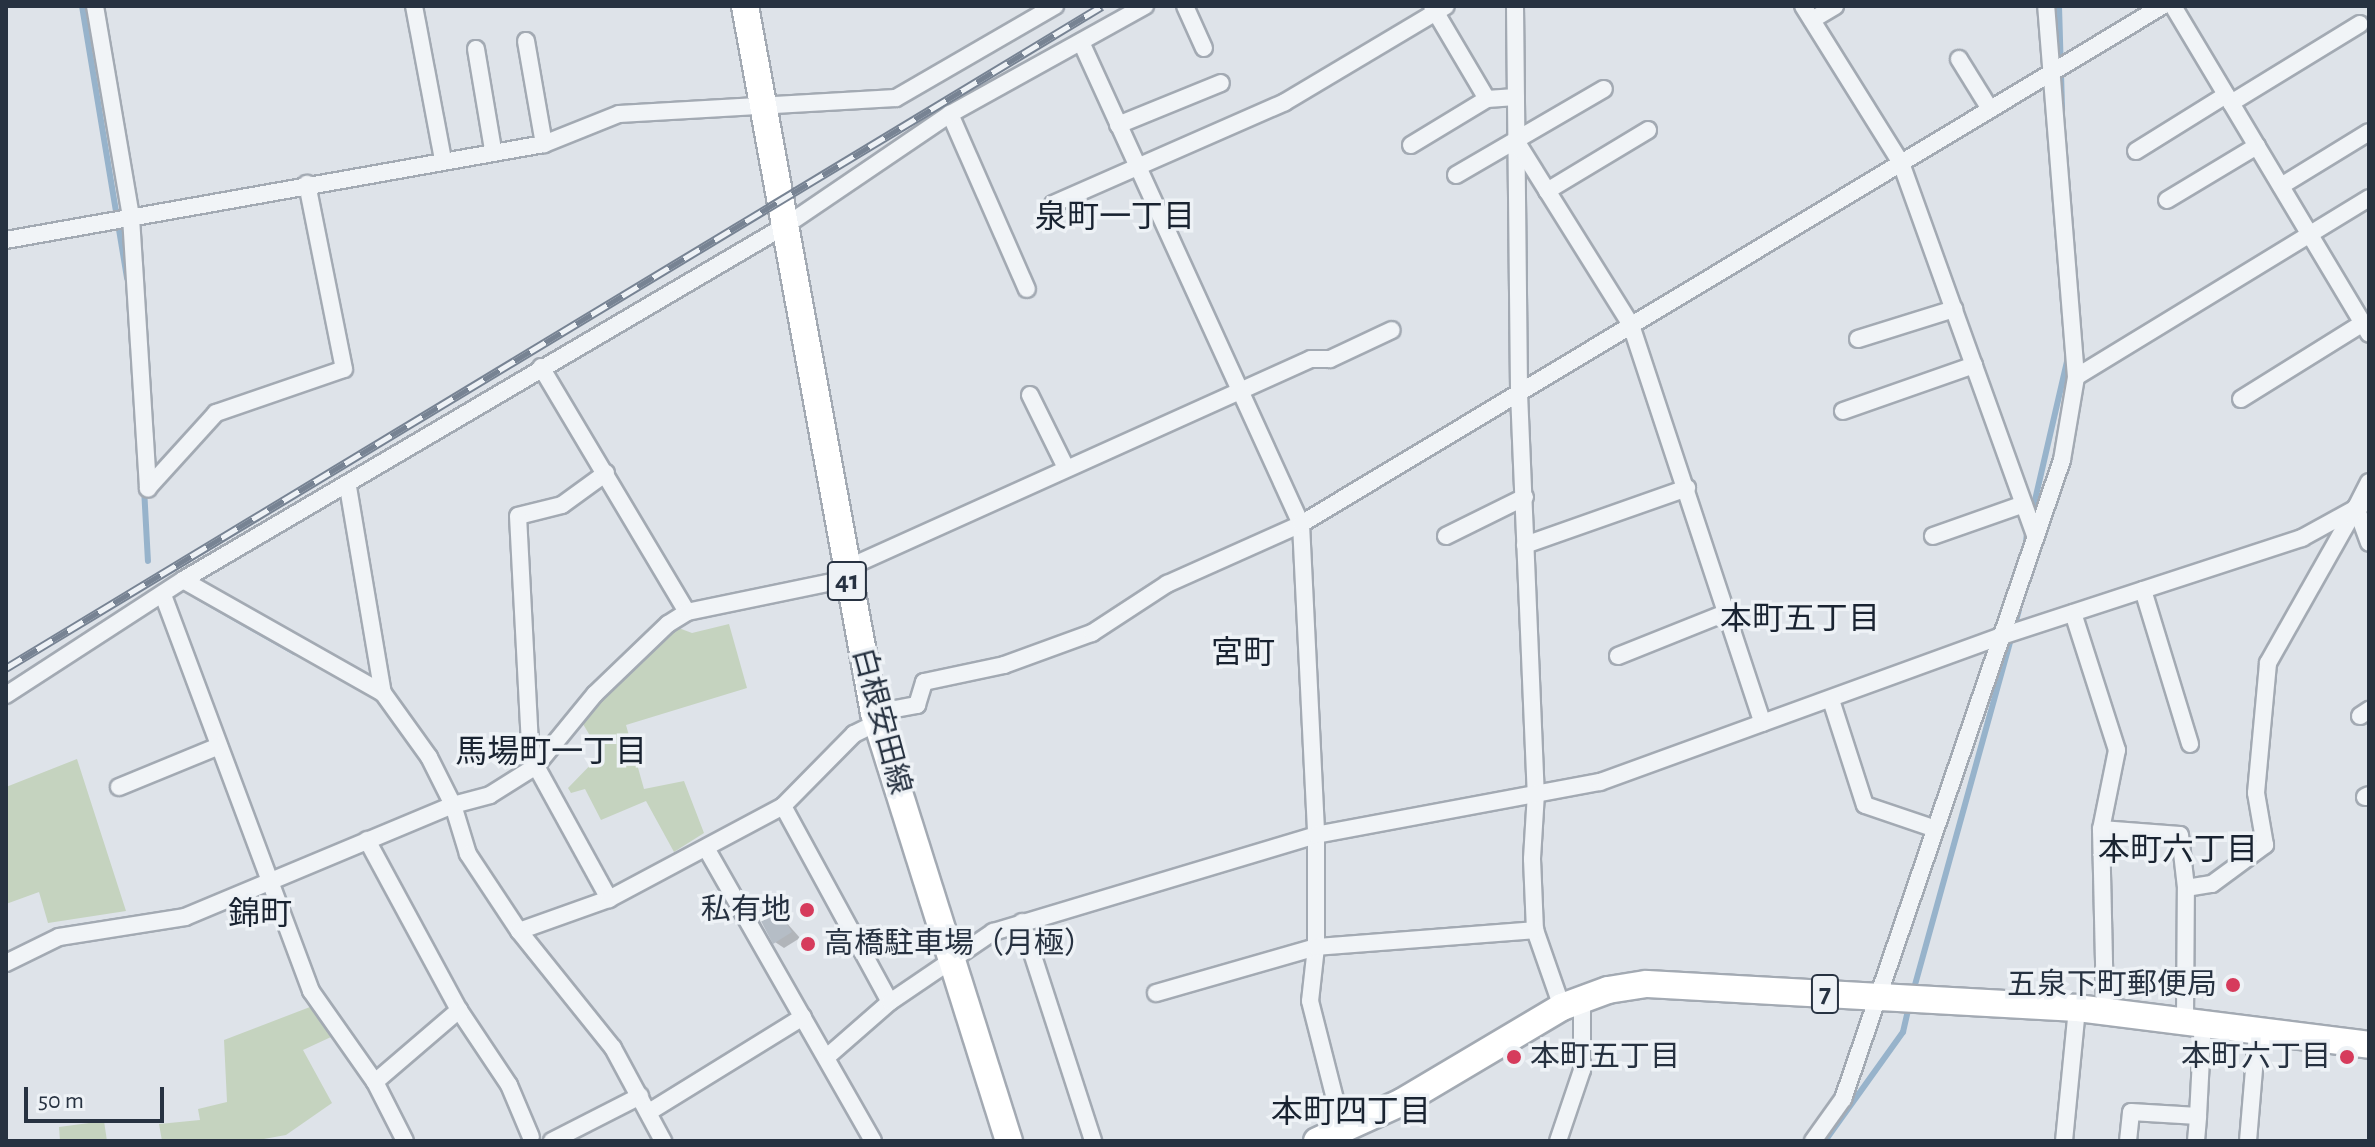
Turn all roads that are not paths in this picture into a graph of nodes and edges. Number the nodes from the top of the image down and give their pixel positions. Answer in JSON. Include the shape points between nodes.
{"nodes":[{"id":1,"x":95,"y":6,"type":"edge"},
{"id":2,"x":414,"y":6,"type":"edge"},
{"id":3,"x":745,"y":6,"type":"edge"},
{"id":4,"x":1055,"y":6,"type":"edge"},
{"id":5,"x":1145,"y":6,"type":"edge"},
{"id":6,"x":1185,"y":6,"type":"edge"},
{"id":7,"x":1515,"y":6,"type":"edge"},
{"id":8,"x":1835,"y":6,"type":"edge"},
{"id":9,"x":2046,"y":6,"type":"edge"},
{"id":10,"x":2162,"y":6,"type":"edge"},
{"id":11,"x":2173,"y":6,"type":"edge"},
{"id":12,"x":1438,"y":8,"type":"edge"},
{"id":13,"x":1808,"y":13,"type":"edge"},
{"id":14,"x":2360,"y":24,"type":"dead end"},
{"id":15,"x":526,"y":41,"type":"dead end"},
{"id":16,"x":1081,"y":42,"type":"junction"},
{"id":17,"x":1204,"y":48,"type":"dead end"},
{"id":18,"x":476,"y":49,"type":"dead end"},
{"id":19,"x":1959,"y":59,"type":"dead end"},
{"id":20,"x":2050,"y":73,"type":"junction"},
{"id":21,"x":1221,"y":83,"type":"dead end"},
{"id":22,"x":1604,"y":89,"type":"dead end"},
{"id":23,"x":1516,"y":97,"type":"junction"},
{"id":24,"x":1487,"y":99,"type":"junction"},
{"id":25,"x":2229,"y":99,"type":"junction"},
{"id":26,"x":764,"y":105,"type":"junction"},
{"id":27,"x":1990,"y":109,"type":"junction"},
{"id":28,"x":950,"y":114,"type":"junction"},
{"id":29,"x":1118,"y":125,"type":"junction"},
{"id":30,"x":1648,"y":130,"type":"dead end"},
{"id":31,"x":2369,"y":132,"type":"edge"},
{"id":32,"x":1517,"y":142,"type":"junction"},
{"id":33,"x":544,"y":144,"type":"junction"},
{"id":34,"x":1411,"y":145,"type":"dead end"},
{"id":35,"x":2257,"y":146,"type":"junction"},
{"id":36,"x":493,"y":150,"type":"junction"},
{"id":37,"x":2136,"y":151,"type":"dead end"},
{"id":38,"x":443,"y":159,"type":"junction"},
{"id":39,"x":1901,"y":163,"type":"junction"},
{"id":40,"x":1137,"y":166,"type":"junction"},
{"id":41,"x":1456,"y":175,"type":"dead end"},
{"id":42,"x":307,"y":184,"type":"junction"},
{"id":43,"x":2281,"y":186,"type":"junction"},
{"id":44,"x":1547,"y":191,"type":"junction"},
{"id":45,"x":2369,"y":198,"type":"edge"},
{"id":46,"x":2167,"y":200,"type":"dead end"},
{"id":47,"x":1053,"y":204,"type":"dead end"},
{"id":48,"x":131,"y":217,"type":"junction"},
{"id":49,"x":788,"y":224,"type":"junction"},
{"id":50,"x":2311,"y":236,"type":"junction"},
{"id":51,"x":6,"y":240,"type":"edge"},
{"id":52,"x":1027,"y":289,"type":"dead end"},
{"id":53,"x":1954,"y":309,"type":"junction"},
{"id":54,"x":1631,"y":325,"type":"junction"},
{"id":55,"x":2366,"y":328,"type":"edge"},
{"id":56,"x":1392,"y":330,"type":"dead end"},
{"id":57,"x":1858,"y":339,"type":"dead end"},
{"id":58,"x":1974,"y":365,"type":"junction"},
{"id":59,"x":541,"y":367,"type":"junction"},
{"id":60,"x":2076,"y":377,"type":"junction"},
{"id":61,"x":1239,"y":392,"type":"junction"},
{"id":62,"x":1519,"y":393,"type":"junction"},
{"id":63,"x":1030,"y":395,"type":"dead end"},
{"id":64,"x":2241,"y":399,"type":"dead end"},
{"id":65,"x":1843,"y":411,"type":"dead end"},
{"id":66,"x":1066,"y":468,"type":"junction"},
{"id":67,"x":606,"y":473,"type":"junction"},
{"id":68,"x":2369,"y":482,"type":"edge"},
{"id":69,"x":348,"y":487,"type":"junction"},
{"id":70,"x":1687,"y":488,"type":"junction"},
{"id":71,"x":1525,"y":497,"type":"junction"},
{"id":72,"x":2024,"y":504,"type":"junction"},
{"id":73,"x":2363,"y":504,"type":"edge"},
{"id":74,"x":1301,"y":524,"type":"junction"},
{"id":75,"x":1446,"y":536,"type":"dead end"},
{"id":76,"x":1933,"y":536,"type":"dead end"},
{"id":77,"x":2035,"y":536,"type":"junction"},
{"id":78,"x":2369,"y":543,"type":"edge"},
{"id":79,"x":1525,"y":545,"type":"junction"},
{"id":80,"x":846,"y":574,"type":"junction"},
{"id":81,"x":183,"y":580,"type":"junction"},
{"id":82,"x":2143,"y":590,"type":"junction"},
{"id":83,"x":163,"y":595,"type":"junction"},
{"id":84,"x":687,"y":612,"type":"junction"},
{"id":85,"x":1728,"y":612,"type":"junction"},
{"id":86,"x":2073,"y":613,"type":"junction"},
{"id":87,"x":1999,"y":637,"type":"junction"},
{"id":88,"x":1618,"y":656,"type":"dead end"},
{"id":89,"x":383,"y":693,"type":"junction"},
{"id":90,"x":6,"y":695,"type":"edge"},
{"id":91,"x":1831,"y":700,"type":"junction"},
{"id":92,"x":875,"y":718,"type":"junction"},
{"id":93,"x":1763,"y":723,"type":"junction"},
{"id":94,"x":2190,"y":744,"type":"dead end"},
{"id":95,"x":219,"y":746,"type":"junction"},
{"id":96,"x":536,"y":766,"type":"junction"},
{"id":97,"x":119,"y":787,"type":"dead end"},
{"id":98,"x":1536,"y":793,"type":"junction"},
{"id":99,"x":453,"y":805,"type":"junction"},
{"id":100,"x":783,"y":806,"type":"junction"},
{"id":101,"x":1933,"y":828,"type":"junction"},
{"id":102,"x":2101,"y":829,"type":"junction"},
{"id":103,"x":1316,"y":835,"type":"junction"},
{"id":104,"x":367,"y":840,"type":"junction"},
{"id":105,"x":706,"y":848,"type":"junction"},
{"id":106,"x":270,"y":883,"type":"junction"},
{"id":107,"x":2186,"y":888,"type":"junction"},
{"id":108,"x":609,"y":899,"type":"junction"},
{"id":109,"x":1022,"y":922,"type":"junction"},
{"id":110,"x":1535,"y":930,"type":"junction"},
{"id":111,"x":519,"y":931,"type":"junction"},
{"id":112,"x":1316,"y":947,"type":"junction"},
{"id":113,"x":951,"y":958,"type":"junction"},
{"id":114,"x":6,"y":963,"type":"edge"},
{"id":115,"x":1156,"y":993,"type":"dead end"},
{"id":116,"x":1874,"y":997,"type":"junction"},
{"id":117,"x":890,"y":1002,"type":"junction"},
{"id":118,"x":1572,"y":1003,"type":"junction"},
{"id":119,"x":2077,"y":1008,"type":"junction"},
{"id":120,"x":459,"y":1010,"type":"junction"},
{"id":121,"x":2105,"y":1012,"type":"junction"},
{"id":122,"x":803,"y":1017,"type":"junction"},
{"id":123,"x":2194,"y":1020,"type":"junction"},
{"id":124,"x":2257,"y":1033,"type":"junction"},
{"id":125,"x":2369,"y":1045,"type":"edge"},
{"id":126,"x":828,"y":1056,"type":"junction"},
{"id":127,"x":375,"y":1082,"type":"junction"},
{"id":128,"x":640,"y":1096,"type":"junction"},
{"id":129,"x":649,"y":1112,"type":"junction"},
{"id":130,"x":2198,"y":1116,"type":"junction"},
{"id":131,"x":1343,"y":1130,"type":"junction"},
{"id":132,"x":531,"y":1140,"type":"edge"},
{"id":133,"x":405,"y":1141,"type":"edge"},
{"id":134,"x":552,"y":1141,"type":"edge"},
{"id":135,"x":663,"y":1141,"type":"edge"},
{"id":136,"x":873,"y":1141,"type":"edge"},
{"id":137,"x":1009,"y":1141,"type":"edge"},
{"id":138,"x":1093,"y":1141,"type":"edge"},
{"id":139,"x":1317,"y":1141,"type":"edge"},
{"id":140,"x":1558,"y":1141,"type":"edge"},
{"id":141,"x":1813,"y":1141,"type":"edge"},
{"id":142,"x":2064,"y":1141,"type":"edge"},
{"id":143,"x":2128,"y":1141,"type":"edge"},
{"id":144,"x":2196,"y":1141,"type":"edge"},
{"id":145,"x":2248,"y":1141,"type":"edge"}],
"edges":[{"from":1,"to":48,"type":"street"},
{"from":2,"to":38,"type":"street"},
{"from":3,"to":26,"type":"main road","name":"白根安田線","number":"41"},
{"from":4,"to":26,"type":"street","via":[[896,98]]},
{"from":5,"to":16,"type":"street"},
{"from":6,"to":17,"type":"street"},
{"from":7,"to":23,"type":"street"},
{"from":8,"to":13,"type":"street"},
{"from":9,"to":20,"type":"street"},
{"from":10,"to":20,"type":"street"},
{"from":11,"to":25,"type":"street"},
{"from":12,"to":24,"type":"street"},
{"from":12,"to":40,"type":"street","via":[[1285,102]]},
{"from":13,"to":39,"type":"street"},
{"from":14,"to":25,"type":"street"},
{"from":15,"to":33,"type":"street"},
{"from":16,"to":28,"type":"street"},
{"from":16,"to":29,"type":"street"},
{"from":18,"to":36,"type":"street"},
{"from":19,"to":27,"type":"street"},
{"from":20,"to":27,"type":"street"},
{"from":20,"to":60,"type":"street"},
{"from":21,"to":29,"type":"street"},
{"from":22,"to":32,"type":"street"},
{"from":23,"to":24,"type":"street"},
{"from":23,"to":32,"type":"street"},
{"from":24,"to":34,"type":"street"},
{"from":25,"to":35,"type":"street"},
{"from":25,"to":37,"type":"street"},
{"from":26,"to":33,"type":"street","via":[[619,114]]},
{"from":26,"to":49,"type":"main road","name":"白根安田線","number":"41"},
{"from":27,"to":39,"type":"street"},
{"from":28,"to":49,"type":"street"},
{"from":28,"to":52,"type":"street"},
{"from":29,"to":40,"type":"street"},
{"from":30,"to":44,"type":"street"},
{"from":31,"to":43,"type":"street"},
{"from":32,"to":41,"type":"street"},
{"from":32,"to":44,"type":"street"},
{"from":32,"to":62,"type":"street"},
{"from":33,"to":36,"type":"street"},
{"from":35,"to":43,"type":"street"},
{"from":35,"to":46,"type":"street"},
{"from":36,"to":38,"type":"street"},
{"from":38,"to":42,"type":"street"},
{"from":39,"to":53,"type":"street"},
{"from":39,"to":54,"type":"street"},
{"from":40,"to":47,"type":"street"},
{"from":40,"to":61,"type":"street"},
{"from":42,"to":48,"type":"street"},
{"from":42,"to":48,"type":"street","via":[[344,369],[216,413],[148,488]]},
{"from":43,"to":50,"type":"street"},
{"from":44,"to":54,"type":"street"},
{"from":45,"to":50,"type":"street"},
{"from":48,"to":51,"type":"street"},
{"from":49,"to":59,"type":"street"},
{"from":49,"to":80,"type":"main road","name":"白根安田線","number":"41"},
{"from":50,"to":55,"type":"street"},
{"from":50,"to":60,"type":"street"},
{"from":53,"to":57,"type":"street"},
{"from":53,"to":58,"type":"street"},
{"from":54,"to":62,"type":"street"},
{"from":54,"to":70,"type":"street"},
{"from":55,"to":64,"type":"street"},
{"from":56,"to":61,"type":"street"},
{"from":58,"to":65,"type":"street"},
{"from":58,"to":72,"type":"street"},
{"from":59,"to":67,"type":"street"},
{"from":59,"to":69,"type":"street"},
{"from":60,"to":77,"type":"street","via":[[2062,460]]},
{"from":61,"to":66,"type":"street"},
{"from":61,"to":74,"type":"street"},
{"from":62,"to":71,"type":"street"},
{"from":62,"to":74,"type":"street"},
{"from":63,"to":66,"type":"street"},
{"from":66,"to":80,"type":"street"},
{"from":67,"to":84,"type":"street"},
{"from":67,"to":96,"type":"street","via":[[562,505],[518,516],[529,728]]},
{"from":68,"to":73,"type":"street"},
{"from":69,"to":81,"type":"street"},
{"from":69,"to":89,"type":"street"},
{"from":70,"to":79,"type":"street"},
{"from":70,"to":85,"type":"street"},
{"from":71,"to":75,"type":"street"},
{"from":71,"to":79,"type":"street"},
{"from":72,"to":76,"type":"street"},
{"from":72,"to":77,"type":"street"},
{"from":73,"to":78,"type":"street"},
{"from":73,"to":82,"type":"street","via":[[2302,538]]},
{"from":73,"to":107,"type":"street","via":[[2268,663],[2256,793],[2265,845],[2212,884]]},
{"from":74,"to":92,"type":"street","via":[[1167,584],[1092,633],[1004,665],[924,682],[917,705]]},
{"from":74,"to":103,"type":"street"},
{"from":77,"to":87,"type":"street"},
{"from":79,"to":98,"type":"street"},
{"from":80,"to":84,"type":"street"},
{"from":80,"to":92,"type":"main road","name":"白根安田線","number":"41"},
{"from":81,"to":83,"type":"street"},
{"from":81,"to":89,"type":"street"},
{"from":82,"to":86,"type":"street"},
{"from":82,"to":94,"type":"street"},
{"from":83,"to":90,"type":"street"},
{"from":83,"to":95,"type":"street"},
{"from":84,"to":96,"type":"street","via":[[595,694]]},
{"from":85,"to":88,"type":"street"},
{"from":85,"to":93,"type":"street"},
{"from":86,"to":87,"type":"street"},
{"from":86,"to":102,"type":"street","via":[[2117,750]]},
{"from":87,"to":91,"type":"street"},
{"from":87,"to":101,"type":"street"},
{"from":89,"to":99,"type":"street","via":[[429,757]]},
{"from":91,"to":93,"type":"street"},
{"from":91,"to":101,"type":"street","via":[[1865,805]]},
{"from":92,"to":100,"type":"street"},
{"from":92,"to":113,"type":"main road","name":"白根安田線","number":"41"},
{"from":93,"to":98,"type":"street","via":[[1600,782]]},
{"from":95,"to":97,"type":"street"},
{"from":95,"to":106,"type":"street"},
{"from":96,"to":99,"type":"street","via":[[490,795]]},
{"from":96,"to":108,"type":"street"},
{"from":98,"to":103,"type":"street"},
{"from":98,"to":110,"type":"street"},
{"from":99,"to":104,"type":"street"},
{"from":99,"to":111,"type":"street","via":[[468,854]]},
{"from":100,"to":105,"type":"street"},
{"from":100,"to":117,"type":"street"},
{"from":101,"to":116,"type":"street"},
{"from":102,"to":107,"type":"street","via":[[2180,835]]},
{"from":102,"to":121,"type":"street"},
{"from":103,"to":109,"type":"street"},
{"from":103,"to":112,"type":"street"},
{"from":104,"to":106,"type":"street"},
{"from":104,"to":120,"type":"street"},
{"from":105,"to":108,"type":"street"},
{"from":105,"to":122,"type":"street"},
{"from":106,"to":114,"type":"street","via":[[185,917],[59,937]]},
{"from":106,"to":127,"type":"street","via":[[311,991]]},
{"from":107,"to":123,"type":"street"},
{"from":108,"to":111,"type":"street"},
{"from":109,"to":113,"type":"street","via":[[993,932]]},
{"from":109,"to":138,"type":"street"},
{"from":110,"to":112,"type":"street"},
{"from":110,"to":118,"type":"street"},
{"from":111,"to":128,"type":"street","via":[[613,1048]]},
{"from":112,"to":115,"type":"street"},
{"from":112,"to":131,"type":"street","via":[[1310,1001]]},
{"from":113,"to":117,"type":"street"},
{"from":113,"to":137,"type":"main road","name":"白根安田線","number":"41"},
{"from":116,"to":118,"type":"main road","number":"7","via":[[1687,983],[1647,984]]},
{"from":116,"to":119,"type":"main road","number":"7"},
{"from":116,"to":141,"type":"street","via":[[1843,1099]]},
{"from":117,"to":126,"type":"street"},
{"from":118,"to":131,"type":"main road","number":"7","via":[[1447,1077]]},
{"from":118,"to":140,"type":"street","via":[[1582,1070]]},
{"from":119,"to":121,"type":"main road","number":"7"},
{"from":119,"to":142,"type":"street"},
{"from":120,"to":127,"type":"street"},
{"from":120,"to":132,"type":"street","via":[[509,1085]]},
{"from":121,"to":123,"type":"main road","number":"7"},
{"from":122,"to":126,"type":"street"},
{"from":122,"to":129,"type":"street"},
{"from":123,"to":124,"type":"main road","number":"7"},
{"from":123,"to":130,"type":"street"},
{"from":124,"to":125,"type":"main road","number":"7"},
{"from":124,"to":145,"type":"street"},
{"from":126,"to":136,"type":"street"},
{"from":127,"to":133,"type":"street"},
{"from":128,"to":129,"type":"street"},
{"from":128,"to":134,"type":"street"},
{"from":129,"to":135,"type":"street"},
{"from":130,"to":143,"type":"street","via":[[2131,1112]]},
{"from":130,"to":144,"type":"street"},
{"from":131,"to":139,"type":"main road","number":"7"}]}
